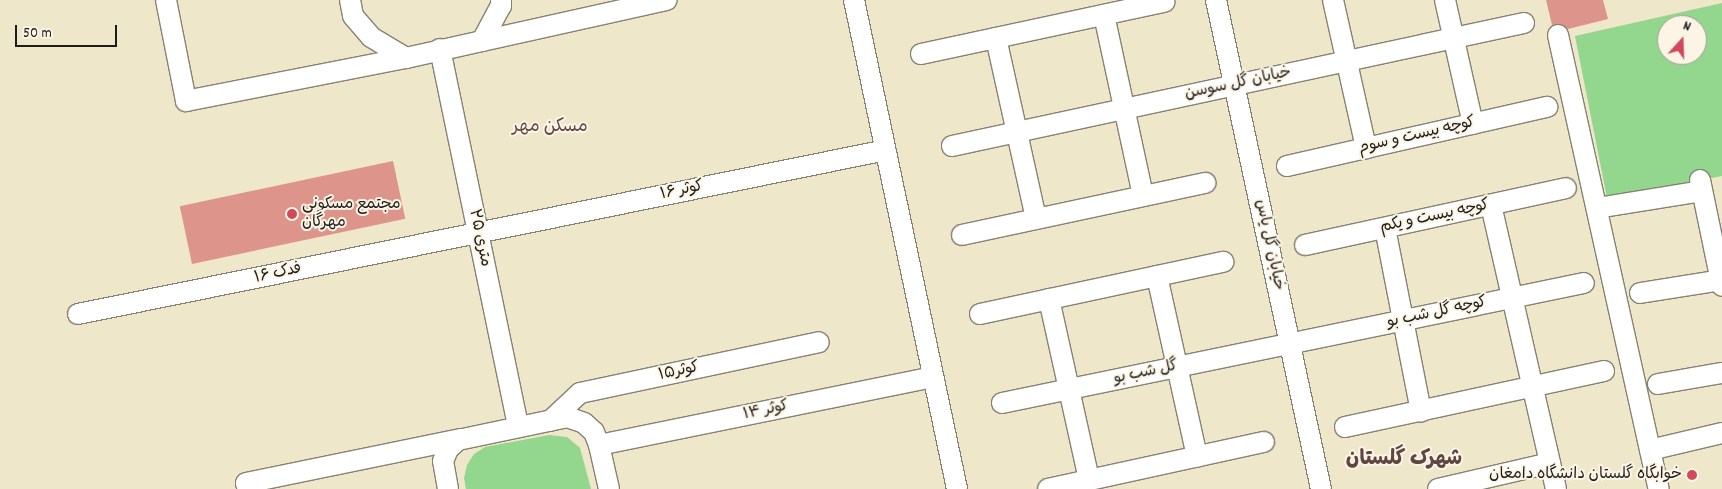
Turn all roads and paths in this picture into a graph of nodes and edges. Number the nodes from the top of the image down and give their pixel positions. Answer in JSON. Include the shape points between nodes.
{"nodes":[{"id":1,"x":166,"y":0,"type":"edge"},
{"id":2,"x":350,"y":0,"type":"edge"},
{"id":3,"x":501,"y":0,"type":"edge"},
{"id":4,"x":667,"y":0,"type":"edge"},
{"id":5,"x":854,"y":0,"type":"edge"},
{"id":6,"x":1216,"y":0,"type":"edge"},
{"id":7,"x":1333,"y":0,"type":"edge"},
{"id":8,"x":1445,"y":0,"type":"edge"},
{"id":9,"x":1164,"y":2,"type":"dead end"},
{"id":10,"x":1104,"y":15,"type":"junction"},
{"id":11,"x":1524,"y":23,"type":"dead end"},
{"id":12,"x":1558,"y":35,"type":"dead end"},
{"id":13,"x":1453,"y":37,"type":"junction"},
{"id":14,"x":996,"y":38,"type":"junction"},
{"id":15,"x":482,"y":41,"type":"junction"},
{"id":16,"x":440,"y":49,"type":"junction"},
{"id":17,"x":921,"y":54,"type":"dead end"},
{"id":18,"x":406,"y":58,"type":"junction"},
{"id":19,"x":1346,"y":60,"type":"junction"},
{"id":20,"x":1234,"y":84,"type":"junction"},
{"id":21,"x":1547,"y":107,"type":"dead end"},
{"id":22,"x":1124,"y":108,"type":"junction"},
{"id":23,"x":1473,"y":124,"type":"junction"},
{"id":24,"x":1016,"y":132,"type":"junction"},
{"id":25,"x":952,"y":146,"type":"dead end"},
{"id":26,"x":1366,"y":148,"type":"junction"},
{"id":27,"x":886,"y":150,"type":"junction"},
{"id":28,"x":1287,"y":166,"type":"dead end"},
{"id":29,"x":1205,"y":183,"type":"dead end"},
{"id":30,"x":1566,"y":188,"type":"dead end"},
{"id":31,"x":1143,"y":196,"type":"junction"},
{"id":32,"x":1491,"y":204,"type":"junction"},
{"id":33,"x":1596,"y":208,"type":"junction"},
{"id":34,"x":1036,"y":219,"type":"junction"},
{"id":35,"x":1385,"y":228,"type":"junction"},
{"id":36,"x":1717,"y":232,"type":"edge"},
{"id":37,"x":478,"y":233,"type":"junction"},
{"id":38,"x":962,"y":235,"type":"dead end"},
{"id":39,"x":1305,"y":245,"type":"dead end"},
{"id":40,"x":1223,"y":262,"type":"dead end"},
{"id":41,"x":1157,"y":276,"type":"junction"},
{"id":42,"x":1584,"y":283,"type":"dead end"},
{"id":43,"x":1721,"y":283,"type":"edge"},
{"id":44,"x":1640,"y":293,"type":"dead end"},
{"id":45,"x":1511,"y":298,"type":"junction"},
{"id":46,"x":1049,"y":299,"type":"junction"},
{"id":47,"x":78,"y":314,"type":"dead end"},
{"id":48,"x":980,"y":314,"type":"dead end"},
{"id":49,"x":1403,"y":320,"type":"junction"},
{"id":50,"x":819,"y":342,"type":"dead end"},
{"id":51,"x":1290,"y":343,"type":"junction"},
{"id":52,"x":1177,"y":366,"type":"junction"},
{"id":53,"x":1604,"y":371,"type":"dead end"},
{"id":54,"x":1722,"y":373,"type":"edge"},
{"id":55,"x":933,"y":377,"type":"junction"},
{"id":56,"x":1658,"y":384,"type":"dead end"},
{"id":57,"x":1533,"y":386,"type":"junction"},
{"id":58,"x":1069,"y":389,"type":"junction"},
{"id":59,"x":1002,"y":403,"type":"dead end"},
{"id":60,"x":1421,"y":411,"type":"junction"},
{"id":61,"x":550,"y":420,"type":"junction"},
{"id":62,"x":518,"y":427,"type":"junction"},
{"id":63,"x":1345,"y":427,"type":"dead end"},
{"id":64,"x":1722,"y":433,"type":"edge"},
{"id":65,"x":464,"y":438,"type":"junction"},
{"id":66,"x":1264,"y":442,"type":"dead end"},
{"id":67,"x":600,"y":445,"type":"junction"},
{"id":68,"x":1650,"y":450,"type":"junction"},
{"id":69,"x":1196,"y":457,"type":"junction"},
{"id":70,"x":1550,"y":463,"type":"junction"},
{"id":71,"x":1089,"y":480,"type":"junction"},
{"id":72,"x":247,"y":486,"type":"edge"},
{"id":73,"x":448,"y":489,"type":"edge"},
{"id":74,"x":609,"y":489,"type":"edge"},
{"id":75,"x":956,"y":489,"type":"edge"},
{"id":76,"x":1048,"y":489,"type":"edge"},
{"id":77,"x":1321,"y":489,"type":"edge"},
{"id":78,"x":1440,"y":489,"type":"edge"},
{"id":79,"x":1556,"y":489,"type":"edge"},
{"id":80,"x":1659,"y":489,"type":"edge"}],
"edges":[{"from":1,"to":18,"type":"street","via":[[186,101]]},
{"from":2,"to":18,"type":"street","via":[[353,16],[371,37]]},
{"from":3,"to":15,"type":"street","via":[[501,6]]},
{"from":4,"to":15,"type":"street"},
{"from":5,"to":27,"type":"street"},
{"from":6,"to":20,"type":"street","name":"خیابان گل یاس"},
{"from":7,"to":19,"type":"street"},
{"from":8,"to":13,"type":"street"},
{"from":9,"to":10,"type":"street"},
{"from":10,"to":14,"type":"street"},
{"from":10,"to":22,"type":"street"},
{"from":11,"to":13,"type":"street","name":"خیابان گل سوسن"},
{"from":12,"to":33,"type":"street"},
{"from":13,"to":19,"type":"street","name":"خیابان گل سوسن"},
{"from":13,"to":23,"type":"street"},
{"from":14,"to":17,"type":"street"},
{"from":14,"to":24,"type":"street"},
{"from":15,"to":16,"type":"street"},
{"from":16,"to":18,"type":"street"},
{"from":16,"to":37,"type":"street","name":"۲۵ متری"},
{"from":19,"to":20,"type":"street","name":"خیابان گل سوسن"},
{"from":19,"to":26,"type":"street"},
{"from":20,"to":22,"type":"street","name":"خیابان گل سوسن"},
{"from":20,"to":51,"type":"street","name":"خیابان گل یاس"},
{"from":21,"to":23,"type":"street","name":"کوچه بیست و سوم"},
{"from":22,"to":24,"type":"street","name":"خیابان گل سوسن"},
{"from":22,"to":31,"type":"street"},
{"from":23,"to":26,"type":"street","name":"کوچه بیست و سوم"},
{"from":24,"to":25,"type":"street","name":"خیابان گل سوسن"},
{"from":24,"to":34,"type":"street"},
{"from":26,"to":28,"type":"street","name":"کوچه بیست و سوم"},
{"from":27,"to":37,"type":"street","name":"کوثر ۱۶"},
{"from":27,"to":55,"type":"street"},
{"from":29,"to":31,"type":"street"},
{"from":30,"to":32,"type":"street","name":"کوچه بیست و یکم"},
{"from":31,"to":34,"type":"street"},
{"from":32,"to":35,"type":"street","name":"کوچه بیست و یکم"},
{"from":32,"to":45,"type":"street"},
{"from":33,"to":36,"type":"street","via":[[1701,186]]},
{"from":33,"to":68,"type":"street"},
{"from":34,"to":38,"type":"street"},
{"from":35,"to":39,"type":"street","name":"کوچه بیست و یکم"},
{"from":35,"to":49,"type":"street"},
{"from":36,"to":43,"type":"street"},
{"from":37,"to":47,"type":"street","name":"فدک ۱۶"},
{"from":37,"to":62,"type":"street","name":"۲۵ متری"},
{"from":40,"to":41,"type":"street"},
{"from":41,"to":46,"type":"street"},
{"from":41,"to":52,"type":"street"},
{"from":42,"to":45,"type":"street","name":"کوچه گل شب بو"},
{"from":43,"to":44,"type":"street"},
{"from":45,"to":49,"type":"street","name":"کوچه گل شب بو"},
{"from":45,"to":57,"type":"street"},
{"from":46,"to":48,"type":"street"},
{"from":46,"to":58,"type":"street"},
{"from":49,"to":51,"type":"street","name":"کوچه گل شب بو"},
{"from":49,"to":60,"type":"street"},
{"from":50,"to":61,"type":"street","name":"کوثر۱۵","via":[[580,392]]},
{"from":51,"to":52,"type":"street","name":"گل شب بو"},
{"from":51,"to":77,"type":"street","name":"خیابان گل یاس"},
{"from":52,"to":58,"type":"street","name":"گل شب بو"},
{"from":52,"to":69,"type":"street"},
{"from":53,"to":57,"type":"street"},
{"from":54,"to":56,"type":"street"},
{"from":55,"to":67,"type":"street","name":"کوثر ۱۴"},
{"from":55,"to":75,"type":"street"},
{"from":57,"to":60,"type":"street"},
{"from":57,"to":70,"type":"street"},
{"from":58,"to":59,"type":"street","name":"گل شب بو"},
{"from":58,"to":71,"type":"street"},
{"from":60,"to":63,"type":"street"},
{"from":61,"to":62,"type":"street"},
{"from":61,"to":67,"type":"street","via":[[567,417],[584,423],[594,432]]},
{"from":62,"to":65,"type":"street"},
{"from":64,"to":68,"type":"street"},
{"from":65,"to":72,"type":"street"},
{"from":65,"to":73,"type":"street","via":[[445,454],[443,468]]},
{"from":66,"to":69,"type":"street"},
{"from":67,"to":74,"type":"street"},
{"from":68,"to":80,"type":"street"},
{"from":69,"to":71,"type":"street"},
{"from":70,"to":78,"type":"street"},
{"from":70,"to":79,"type":"street"},
{"from":71,"to":76,"type":"street"}]}
